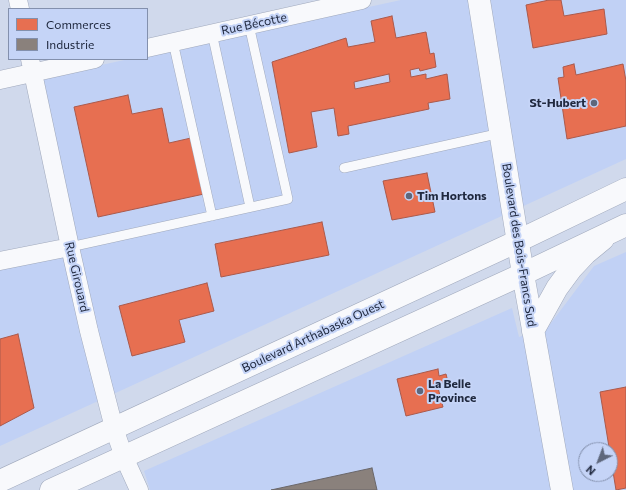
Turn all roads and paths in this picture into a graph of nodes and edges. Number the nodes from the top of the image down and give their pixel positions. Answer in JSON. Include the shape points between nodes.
{"nodes":[{"id":1,"x":362,"y":0,"type":"edge"},
{"id":2,"x":479,"y":0,"type":"edge"},
{"id":3,"x":249,"y":25,"type":"junction"},
{"id":4,"x":212,"y":33,"type":"junction"},
{"id":5,"x":173,"y":42,"type":"junction"},
{"id":6,"x":148,"y":48,"type":"edge"},
{"id":7,"x":86,"y":60,"type":"edge"},
{"id":8,"x":32,"y":66,"type":"edge"},
{"id":9,"x":0,"y":80,"type":"edge"},
{"id":10,"x":501,"y":133,"type":"junction"},
{"id":11,"x":344,"y":168,"type":"dead end"},
{"id":12,"x":626,"y":189,"type":"edge"},
{"id":13,"x":250,"y":207,"type":"junction"},
{"id":14,"x":212,"y":216,"type":"junction"},
{"id":15,"x":618,"y":229,"type":"edge"},
{"id":16,"x":518,"y":241,"type":"junction"},
{"id":17,"x":70,"y":247,"type":"junction"},
{"id":18,"x":0,"y":261,"type":"edge"},
{"id":19,"x":523,"y":274,"type":"junction"},
{"id":20,"x":533,"y":331,"type":"junction"},
{"id":21,"x":114,"y":428,"type":"junction"},
{"id":22,"x":124,"y":457,"type":"junction"},
{"id":23,"x":0,"y":481,"type":"edge"},
{"id":24,"x":51,"y":490,"type":"edge"},
{"id":25,"x":139,"y":490,"type":"edge"},
{"id":26,"x":562,"y":490,"type":"edge"}],
"edges":[{"from":1,"to":3,"type":"street","name":"Rue Bécotte"},
{"from":2,"to":10,"type":"main road","name":"Boulevard des Bois-Francs Sud"},
{"from":3,"to":4,"type":"street","name":"Rue Bécotte"},
{"from":3,"to":13,"type":"lane","via":[[288,199]]},
{"from":4,"to":5,"type":"street","name":"Rue Bécotte"},
{"from":4,"to":13,"type":"lane"},
{"from":5,"to":6,"type":"street","name":"Rue Bécotte"},
{"from":5,"to":14,"type":"lane"},
{"from":7,"to":8,"type":"street"},
{"from":8,"to":9,"type":"street"},
{"from":8,"to":17,"type":"street","name":"Rue Girouard"},
{"from":10,"to":11,"type":"lane"},
{"from":10,"to":16,"type":"main road","name":"Boulevard des Bois-Francs Sud"},
{"from":12,"to":16,"type":"main road","name":"Boulevard Arthabaska Ouest"},
{"from":13,"to":14,"type":"lane"},
{"from":14,"to":17,"type":"lane"},
{"from":15,"to":19,"type":"main road"},
{"from":15,"to":20,"type":"main road","via":[[586,253],[571,269],[557,288]]},
{"from":16,"to":19,"type":"main road","name":"Boulevard des Bois-Francs Sud"},
{"from":16,"to":21,"type":"main road","name":"Boulevard Arthabaska Ouest"},
{"from":17,"to":18,"type":"street"},
{"from":17,"to":21,"type":"street","name":"Rue Girouard"},
{"from":19,"to":20,"type":"main road","name":"Boulevard des Bois-Francs Sud"},
{"from":19,"to":22,"type":"main road"},
{"from":20,"to":26,"type":"main road","name":"Boulevard des Bois-Francs Sud"},
{"from":21,"to":22,"type":"street","name":"Rue Girouard"},
{"from":21,"to":23,"type":"main road","name":"Boulevard Arthabaska Ouest"},
{"from":22,"to":24,"type":"main road"},
{"from":22,"to":25,"type":"street","name":"Rue Girouard"}]}
